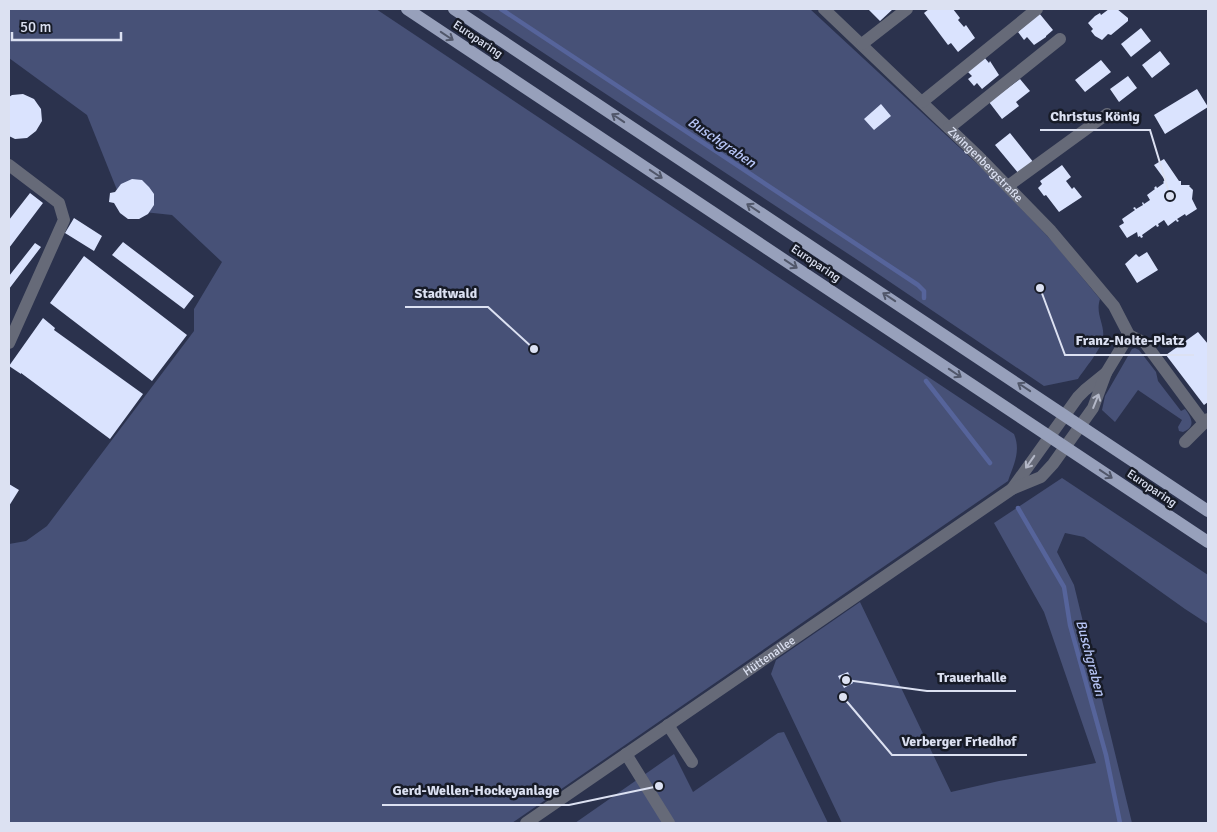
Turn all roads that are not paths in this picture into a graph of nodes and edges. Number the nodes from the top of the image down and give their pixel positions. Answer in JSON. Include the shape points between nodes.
{"nodes":[{"id":1,"x":407,"y":9,"type":"edge"},
{"id":2,"x":454,"y":9,"type":"edge"},
{"id":3,"x":824,"y":9,"type":"edge"},
{"id":4,"x":907,"y":9,"type":"edge"},
{"id":5,"x":1037,"y":9,"type":"edge"},
{"id":6,"x":1060,"y":39,"type":"dead end"},
{"id":7,"x":862,"y":44,"type":"junction"},
{"id":8,"x":922,"y":102,"type":"junction"},
{"id":9,"x":1107,"y":114,"type":"dead end"},
{"id":10,"x":949,"y":128,"type":"junction"},
{"id":11,"x":9,"y":165,"type":"edge"},
{"id":12,"x":1008,"y":186,"type":"junction"},
{"id":13,"x":1129,"y":334,"type":"junction"},
{"id":14,"x":9,"y":343,"type":"edge"},
{"id":15,"x":1106,"y":373,"type":"junction"},
{"id":16,"x":1064,"y":415,"type":"junction"},
{"id":17,"x":1206,"y":421,"type":"edge"},
{"id":18,"x":1081,"y":425,"type":"junction"},
{"id":19,"x":1049,"y":436,"type":"junction"},
{"id":20,"x":1185,"y":442,"type":"dead end"},
{"id":21,"x":1065,"y":447,"type":"junction"},
{"id":22,"x":1012,"y":489,"type":"junction"},
{"id":23,"x":1208,"y":511,"type":"edge"},
{"id":24,"x":1208,"y":542,"type":"edge"},
{"id":25,"x":668,"y":725,"type":"junction"},
{"id":26,"x":626,"y":754,"type":"junction"},
{"id":27,"x":692,"y":762,"type":"dead end"},
{"id":28,"x":526,"y":823,"type":"edge"},
{"id":29,"x":669,"y":823,"type":"edge"}],
"edges":[{"from":1,"to":19,"type":"main road","name":"Europaring","one_way":true},
{"from":16,"to":2,"type":"main road","name":"Europaring","one_way":true},
{"from":3,"to":7,"type":"street","name":"Zwingenbergstraße"},
{"from":4,"to":7,"type":"street"},
{"from":5,"to":8,"type":"street"},
{"from":6,"to":10,"type":"street"},
{"from":7,"to":8,"type":"street","name":"Zwingenbergstraße"},
{"from":8,"to":10,"type":"street","name":"Zwingenbergstraße"},
{"from":9,"to":12,"type":"street"},
{"from":10,"to":12,"type":"street","name":"Zwingenbergstraße"},
{"from":11,"to":14,"type":"street","via":[[60,203],[64,220]]},
{"from":12,"to":13,"type":"street","name":"Zwingenbergstraße","via":[[1097,284]]},
{"from":13,"to":15,"type":"street"},
{"from":13,"to":17,"type":"street","name":"Zwingenbergstraße","via":[[1145,343]]},
{"from":15,"to":16,"type":"street","via":[[1085,390]]},
{"from":18,"to":15,"type":"street","one_way":true,"via":[[1093,408]]},
{"from":16,"to":18,"type":"main road","name":"Europaring"},
{"from":16,"to":19,"type":"street"},
{"from":17,"to":20,"type":"street"},
{"from":18,"to":21,"type":"street","name":"Hüttenallee"},
{"from":18,"to":23,"type":"main road","name":"Europaring"},
{"from":19,"to":21,"type":"main road","name":"Europaring"},
{"from":19,"to":22,"type":"street","name":"Hüttenallee","one_way":true},
{"from":21,"to":22,"type":"street","name":"Hüttenallee","via":[[1041,477]]},
{"from":21,"to":24,"type":"main road","name":"Europaring","one_way":true},
{"from":22,"to":25,"type":"street","name":"Hüttenallee"},
{"from":25,"to":26,"type":"street","name":"Hüttenallee"},
{"from":25,"to":27,"type":"street"},
{"from":26,"to":28,"type":"street","name":"Hüttenallee"},
{"from":26,"to":29,"type":"street"}]}
